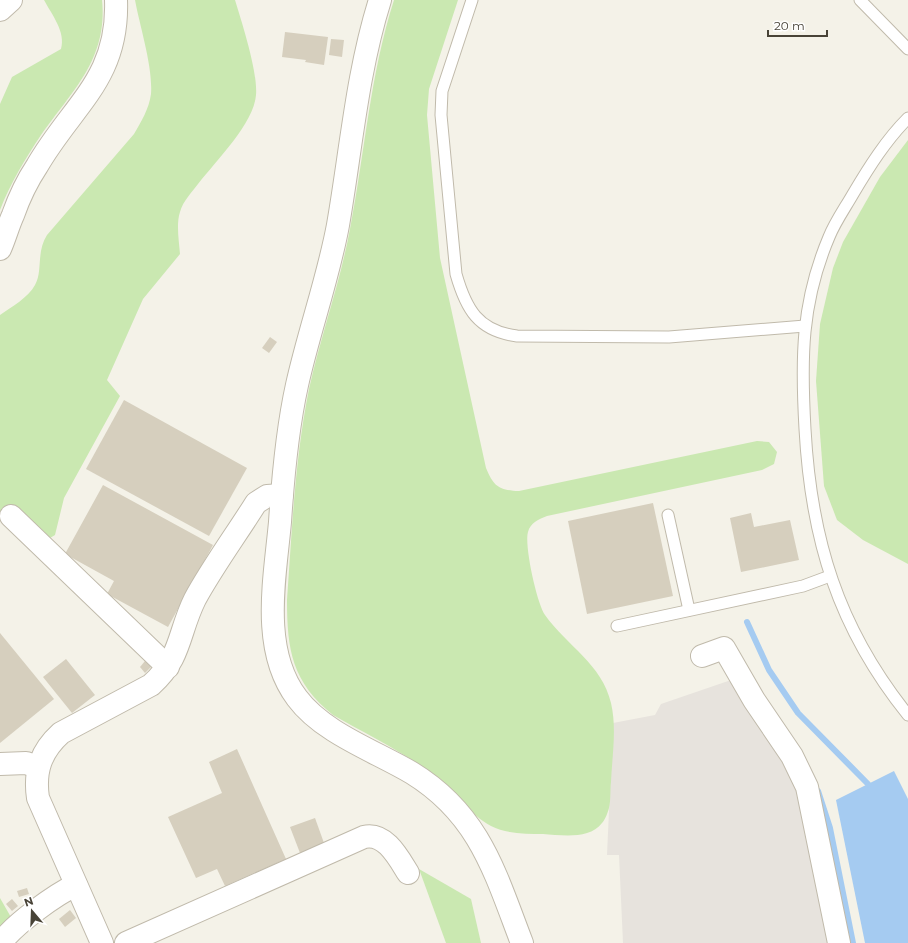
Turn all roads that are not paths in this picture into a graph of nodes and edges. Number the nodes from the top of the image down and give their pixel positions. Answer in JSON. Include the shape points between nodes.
{"nodes":[{"id":1,"x":11,"y":0,"type":"edge"},
{"id":2,"x":116,"y":0,"type":"edge"},
{"id":3,"x":380,"y":0,"type":"edge"},
{"id":4,"x":472,"y":0,"type":"edge"},
{"id":5,"x":860,"y":0,"type":"edge"},
{"id":6,"x":0,"y":10,"type":"edge"},
{"id":7,"x":908,"y":49,"type":"edge"},
{"id":8,"x":908,"y":118,"type":"edge"},
{"id":9,"x":0,"y":249,"type":"edge"},
{"id":10,"x":805,"y":326,"type":"junction"},
{"id":11,"x":282,"y":495,"type":"junction"},
{"id":12,"x":668,"y":515,"type":"dead end"},
{"id":13,"x":11,"y":516,"type":"dead end"},
{"id":14,"x":830,"y":576,"type":"junction"},
{"id":15,"x":688,"y":610,"type":"junction"},
{"id":16,"x":617,"y":626,"type":"dead end"},
{"id":17,"x":702,"y":656,"type":"dead end"},
{"id":18,"x":168,"y":667,"type":"junction"},
{"id":19,"x":908,"y":715,"type":"edge"},
{"id":20,"x":0,"y":764,"type":"edge"},
{"id":21,"x":38,"y":767,"type":"junction"},
{"id":22,"x":408,"y":872,"type":"dead end"},
{"id":23,"x":76,"y":885,"type":"junction"},
{"id":24,"x":1,"y":943,"type":"edge"},
{"id":25,"x":102,"y":943,"type":"edge"},
{"id":26,"x":126,"y":943,"type":"edge"},
{"id":27,"x":522,"y":943,"type":"edge"},
{"id":28,"x":839,"y":943,"type":"edge"}],
"edges":[{"from":1,"to":6,"type":"street"},
{"from":2,"to":9,"type":"street","via":[[113,38],[102,73],[37,165],[24,189]]},
{"from":3,"to":11,"type":"street","via":[[362,73],[338,225],[296,386]]},
{"from":4,"to":10,"type":"lane","via":[[442,92],[440,115],[456,274],[460,290],[476,319],[502,334],[517,336],[669,337]]},
{"from":5,"to":7,"type":"lane"},
{"from":8,"to":10,"type":"lane","via":[[867,170],[830,235],[811,292]]},
{"from":10,"to":14,"type":"lane","via":[[802,381],[809,488],[816,526]]},
{"from":11,"to":18,"type":"street","via":[[267,496],[256,503],[195,600]]},
{"from":11,"to":27,"type":"street","via":[[274,620],[279,660],[286,680],[296,698],[326,726],[430,785],[463,816],[488,854]]},
{"from":12,"to":15,"type":"lane"},
{"from":13,"to":18,"type":"street"},
{"from":14,"to":15,"type":"lane","via":[[803,586]]},
{"from":14,"to":19,"type":"lane","via":[[865,652]]},
{"from":15,"to":16,"type":"lane"},
{"from":17,"to":28,"type":"street","via":[[724,648],[801,771],[812,804]]},
{"from":18,"to":21,"type":"street","via":[[151,685],[61,733],[50,743]]},
{"from":20,"to":21,"type":"street","via":[[26,763]]},
{"from":21,"to":23,"type":"street","via":[[38,798]]},
{"from":22,"to":26,"type":"street","via":[[395,853],[380,838],[372,835],[364,837]]},
{"from":23,"to":24,"type":"street","via":[[62,891],[11,931]]},
{"from":23,"to":25,"type":"street"}]}
